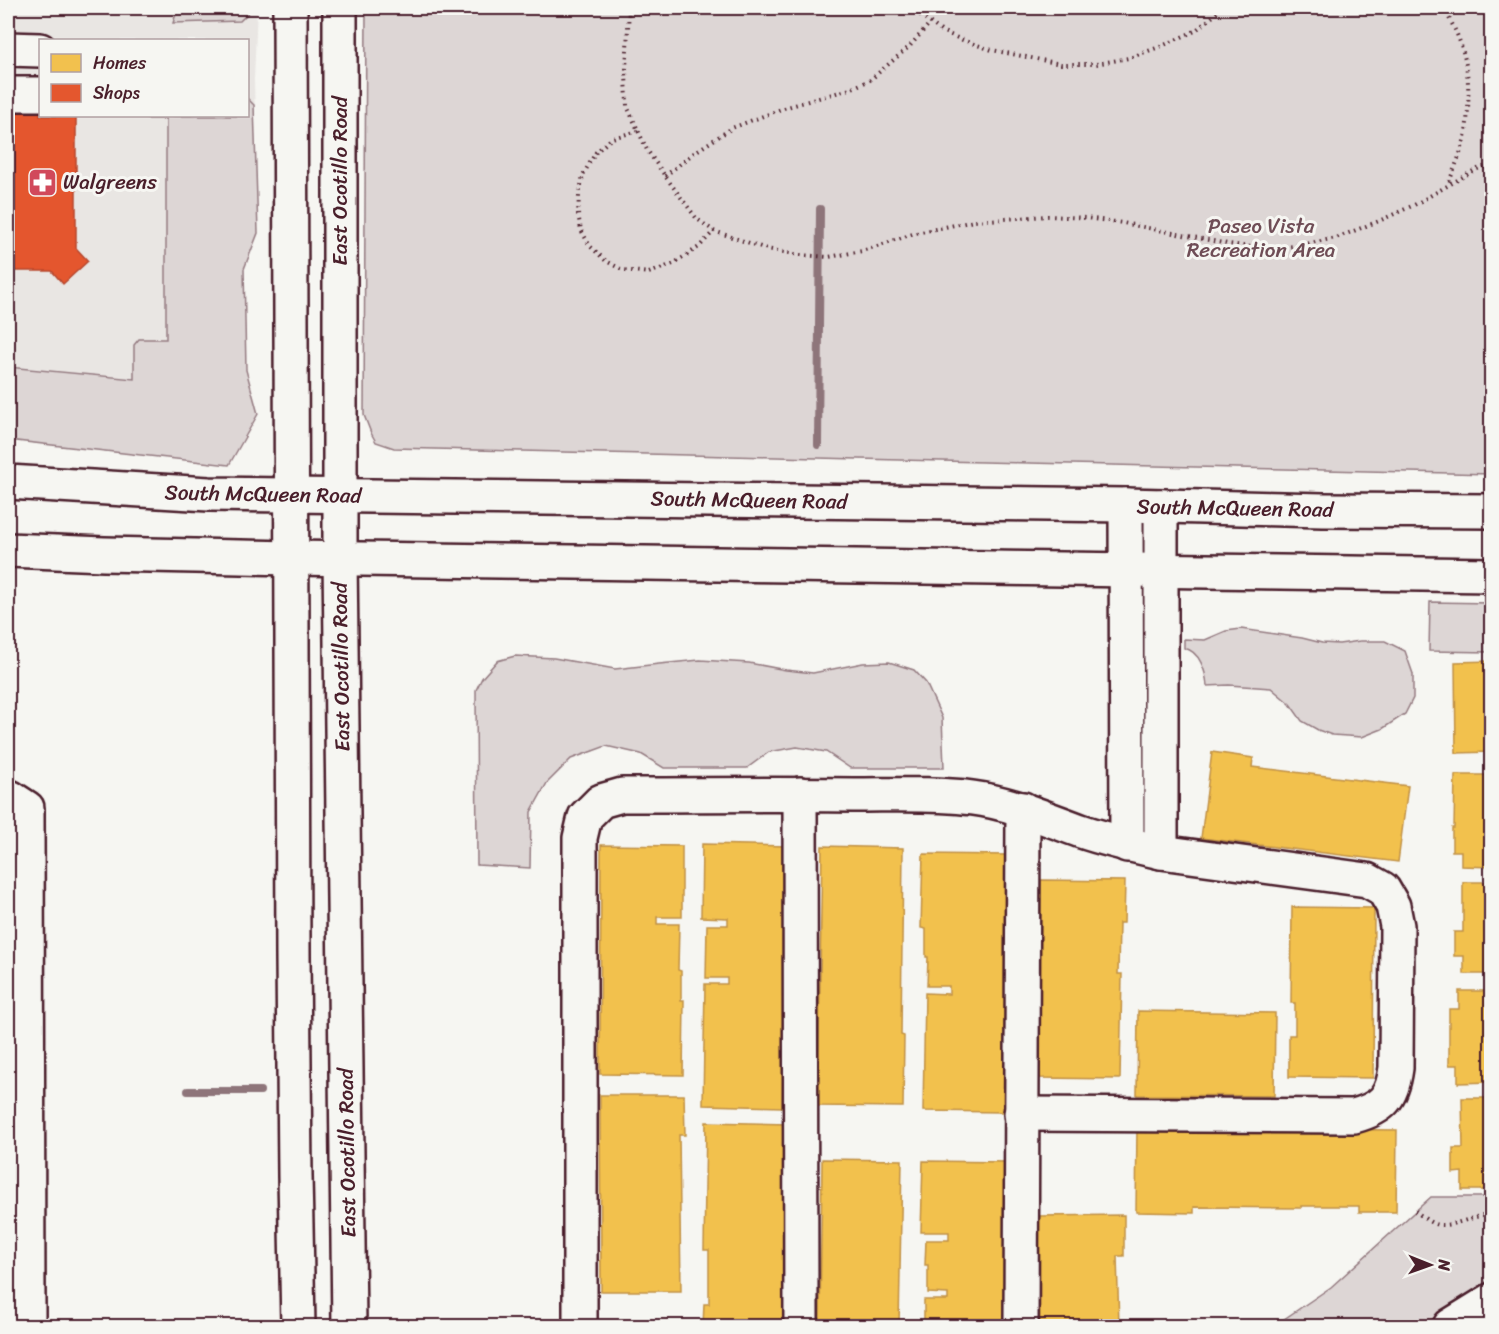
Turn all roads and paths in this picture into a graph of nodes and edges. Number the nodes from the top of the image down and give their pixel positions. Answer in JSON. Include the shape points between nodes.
{"nodes":[{"id":1,"x":290,"y":8,"type":"edge"},
{"id":2,"x":340,"y":8,"type":"edge"},
{"id":3,"x":630,"y":8,"type":"edge"},
{"id":4,"x":911,"y":8,"type":"edge"},
{"id":5,"x":1223,"y":8,"type":"edge"},
{"id":6,"x":1443,"y":8,"type":"edge"},
{"id":7,"x":930,"y":23,"type":"junction"},
{"id":8,"x":8,"y":49,"type":"edge"},
{"id":9,"x":39,"y":50,"type":"edge"},
{"id":10,"x":8,"y":94,"type":"edge"},
{"id":11,"x":39,"y":94,"type":"edge"},
{"id":12,"x":638,"y":130,"type":"junction"},
{"id":13,"x":1491,"y":164,"type":"edge"},
{"id":14,"x":664,"y":176,"type":"junction"},
{"id":15,"x":1448,"y":186,"type":"junction"},
{"id":16,"x":714,"y":231,"type":"junction"},
{"id":17,"x":8,"y":482,"type":"edge"},
{"id":18,"x":292,"y":495,"type":"junction"},
{"id":19,"x":340,"y":496,"type":"junction"},
{"id":20,"x":1126,"y":505,"type":"junction"},
{"id":21,"x":1161,"y":506,"type":"junction"},
{"id":22,"x":1491,"y":512,"type":"edge"},
{"id":23,"x":8,"y":550,"type":"edge"},
{"id":24,"x":291,"y":558,"type":"junction"},
{"id":25,"x":340,"y":558,"type":"junction"},
{"id":26,"x":1126,"y":570,"type":"junction"},
{"id":27,"x":1161,"y":571,"type":"junction"},
{"id":28,"x":1491,"y":575,"type":"edge"},
{"id":29,"x":1126,"y":723,"type":"junction"},
{"id":30,"x":1161,"y":723,"type":"junction"},
{"id":31,"x":800,"y":794,"type":"junction"},
{"id":32,"x":17,"y":803,"type":"edge"},
{"id":33,"x":1023,"y":809,"type":"junction"},
{"id":34,"x":1126,"y":845,"type":"junction"},
{"id":35,"x":1161,"y":852,"type":"junction"},
{"id":36,"x":1021,"y":1114,"type":"junction"},
{"id":37,"x":1415,"y":1211,"type":"dead end"},
{"id":38,"x":1491,"y":1213,"type":"edge"},
{"id":39,"x":1491,"y":1300,"type":"edge"},
{"id":40,"x":28,"y":1326,"type":"edge"},
{"id":41,"x":298,"y":1326,"type":"edge"},
{"id":42,"x":349,"y":1326,"type":"edge"},
{"id":43,"x":580,"y":1326,"type":"edge"},
{"id":44,"x":801,"y":1326,"type":"edge"},
{"id":45,"x":1021,"y":1326,"type":"edge"},
{"id":46,"x":1450,"y":1326,"type":"edge"}],
"edges":[{"from":1,"to":18,"type":"main road"},
{"from":2,"to":19,"type":"main road","name":"East Ocotillo Road"},
{"from":3,"to":12,"type":"path","via":[[627,106]]},
{"from":4,"to":7,"type":"path"},
{"from":5,"to":7,"type":"path","via":[[1195,31],[1162,46],[1096,64],[1060,64],[992,50],[940,31]]},
{"from":6,"to":15,"type":"path","via":[[1459,38],[1468,81],[1467,129]]},
{"from":7,"to":14,"type":"path","via":[[870,80],[732,128]]},
{"from":8,"to":9,"type":"main road"},
{"from":10,"to":11,"type":"main road"},
{"from":12,"to":14,"type":"path"},
{"from":12,"to":16,"type":"path","via":[[612,138],[596,152],[583,175],[578,214],[590,246],[623,270],[649,273],[674,264],[699,248]]},
{"from":13,"to":15,"type":"path"},
{"from":14,"to":16,"type":"path","via":[[698,219]]},
{"from":15,"to":16,"type":"path","via":[[1336,238],[1267,249],[1123,223],[1048,216],[974,221],[829,257],[767,249]]},
{"from":17,"to":18,"type":"main road","name":"South McQueen Road"},
{"from":18,"to":19,"type":"main road","name":"South McQueen Road"},
{"from":18,"to":24,"type":"main road"},
{"from":19,"to":20,"type":"main road","name":"South McQueen Road"},
{"from":19,"to":25,"type":"main road","name":"East Ocotillo Road"},
{"from":20,"to":21,"type":"main road","name":"South McQueen Road"},
{"from":20,"to":26,"type":"main road"},
{"from":21,"to":22,"type":"main road","name":"South McQueen Road"},
{"from":21,"to":27,"type":"main road"},
{"from":23,"to":24,"type":"main road"},
{"from":24,"to":25,"type":"main road"},
{"from":24,"to":41,"type":"main road"},
{"from":25,"to":26,"type":"main road"},
{"from":25,"to":42,"type":"main road","name":"East Ocotillo Road"},
{"from":26,"to":27,"type":"main road"},
{"from":26,"to":29,"type":"main road"},
{"from":27,"to":28,"type":"main road"},
{"from":27,"to":30,"type":"main road"},
{"from":29,"to":30,"type":"main road"},
{"from":29,"to":34,"type":"main road"},
{"from":30,"to":35,"type":"main road"},
{"from":31,"to":33,"type":"main road","via":[[961,797]]},
{"from":31,"to":43,"type":"main road","via":[[622,795],[601,801],[585,817],[580,838]]},
{"from":31,"to":44,"type":"main road"},
{"from":32,"to":40,"type":"main road"},
{"from":33,"to":34,"type":"main road"},
{"from":33,"to":36,"type":"main road"},
{"from":34,"to":35,"type":"main road"},
{"from":35,"to":36,"type":"main road","via":[[1367,880],[1383,889],[1393,906],[1397,926],[1394,1085],[1386,1099],[1370,1112],[1354,1116]]},
{"from":36,"to":45,"type":"main road"},
{"from":37,"to":38,"type":"path","via":[[1436,1225]]},
{"from":39,"to":46,"type":"main road"}]}
